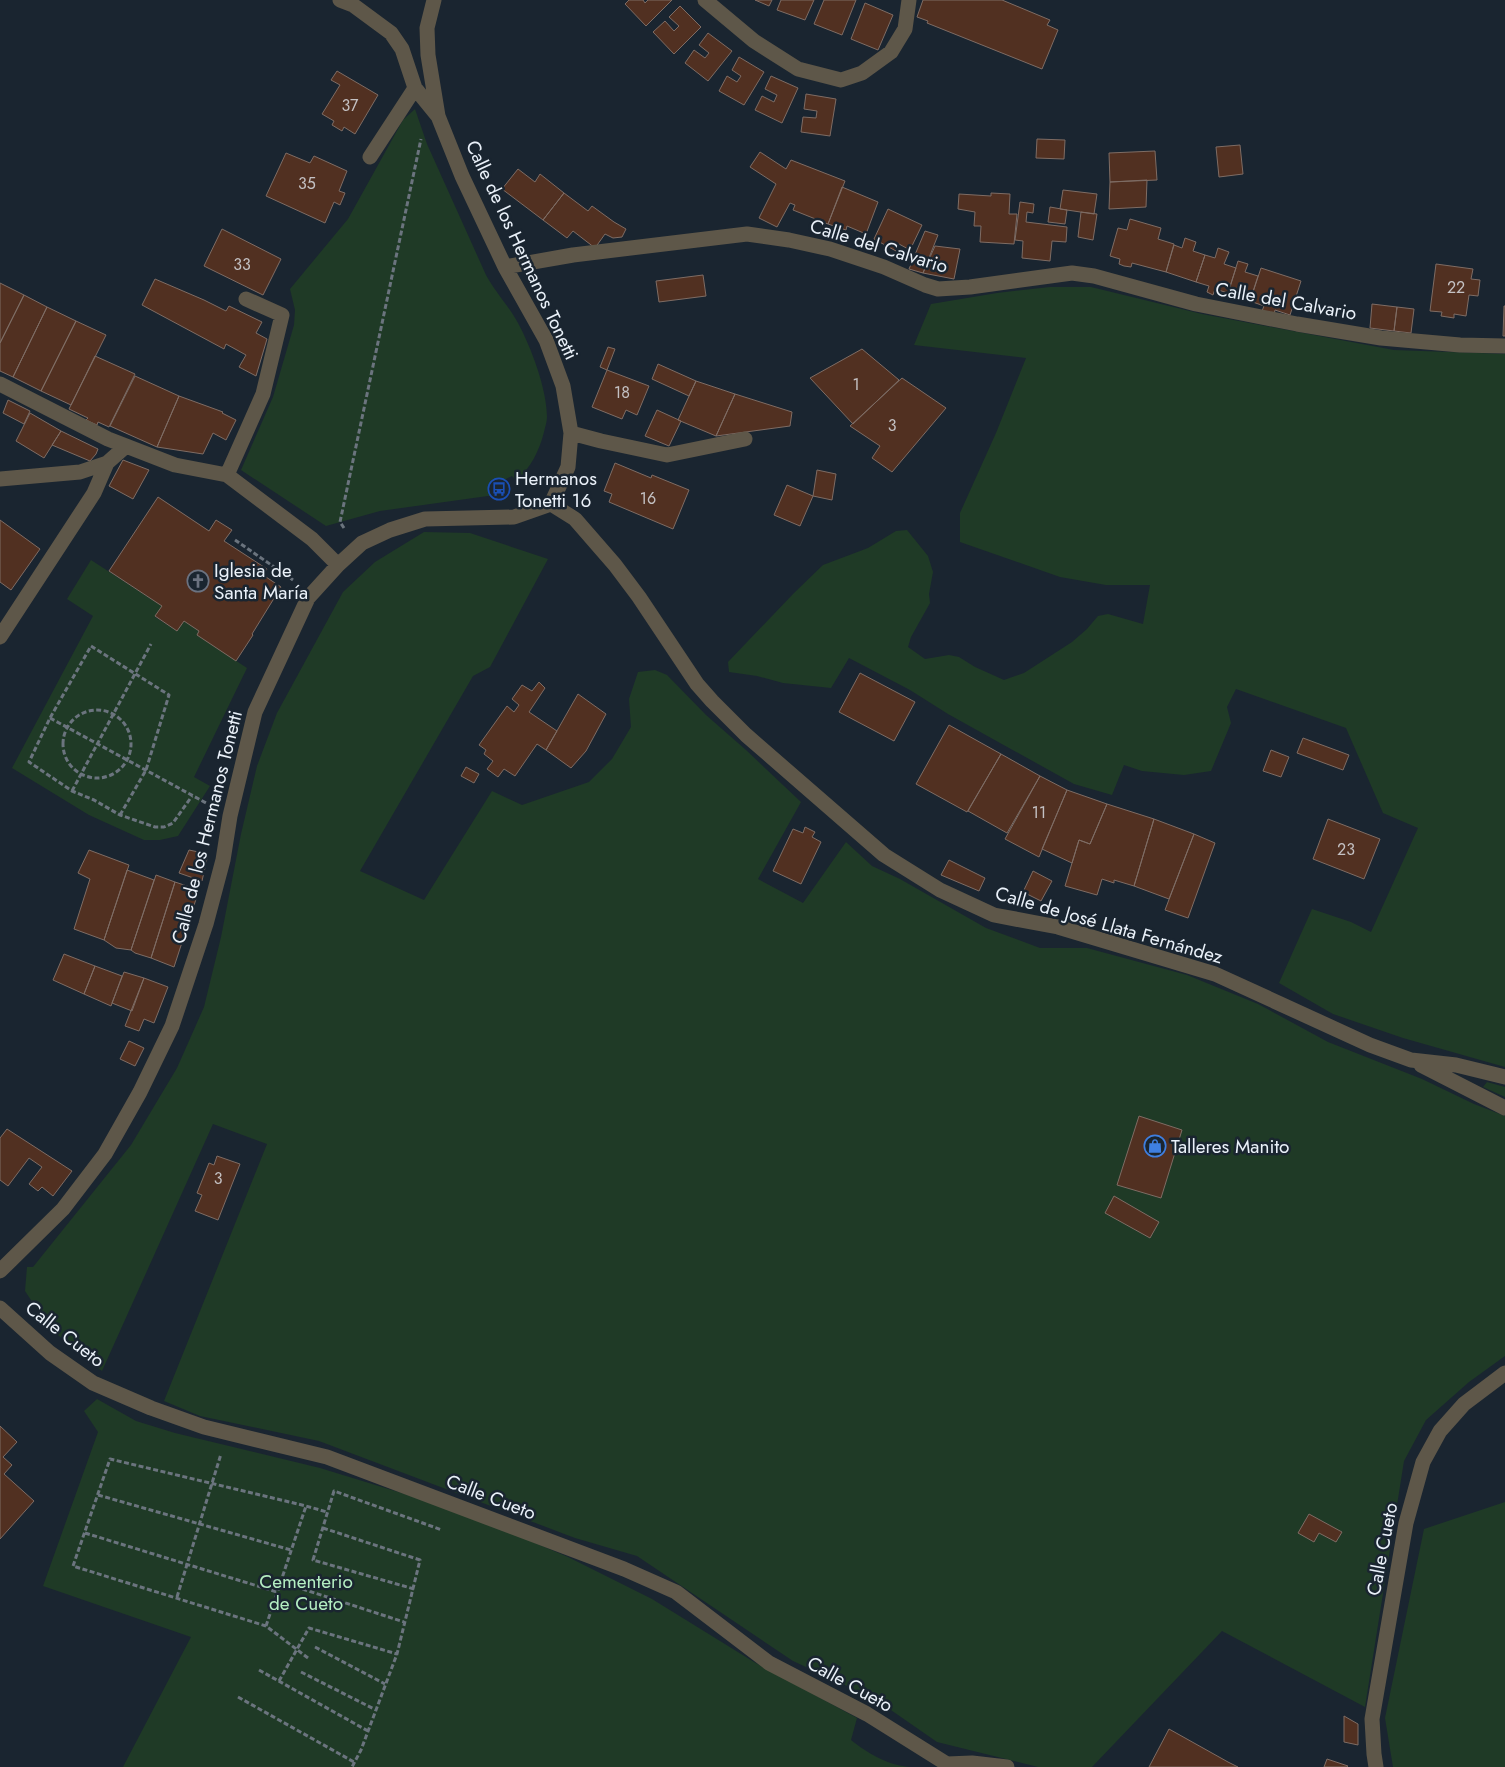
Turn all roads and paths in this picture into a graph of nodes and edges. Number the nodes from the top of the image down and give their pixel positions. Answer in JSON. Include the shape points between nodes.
{"nodes":[{"id":1,"x":340,"y":0,"type":"edge"},
{"id":2,"x":434,"y":0,"type":"edge"},
{"id":3,"x":705,"y":0,"type":"edge"},
{"id":4,"x":909,"y":0,"type":"edge"},
{"id":5,"x":415,"y":88,"type":"junction"},
{"id":6,"x":439,"y":118,"type":"junction"},
{"id":7,"x":370,"y":157,"type":"dead end"},
{"id":8,"x":505,"y":267,"type":"junction"},
{"id":9,"x":246,"y":299,"type":"dead end"},
{"id":10,"x":1505,"y":346,"type":"edge"},
{"id":11,"x":0,"y":384,"type":"edge"},
{"id":12,"x":570,"y":433,"type":"junction"},
{"id":13,"x":745,"y":439,"type":"dead end"},
{"id":14,"x":125,"y":447,"type":"junction"},
{"id":15,"x":107,"y":463,"type":"junction"},
{"id":16,"x":227,"y":475,"type":"junction"},
{"id":17,"x":0,"y":479,"type":"edge"},
{"id":18,"x":551,"y":504,"type":"junction"},
{"id":19,"x":236,"y":540,"type":"dead end"},
{"id":20,"x":355,"y":550,"type":"junction"},
{"id":21,"x":338,"y":565,"type":"junction"},
{"id":22,"x":312,"y":593,"type":"junction"},
{"id":23,"x":0,"y":637,"type":"edge"},
{"id":24,"x":152,"y":644,"type":"dead end"},
{"id":25,"x":135,"y":674,"type":"junction"},
{"id":26,"x":114,"y":713,"type":"junction"},
{"id":27,"x":50,"y":718,"type":"junction"},
{"id":28,"x":67,"y":727,"type":"junction"},
{"id":29,"x":97,"y":744,"type":"junction"},
{"id":30,"x":128,"y":760,"type":"junction"},
{"id":31,"x":146,"y":770,"type":"junction"},
{"id":32,"x":81,"y":774,"type":"junction"},
{"id":33,"x":72,"y":791,"type":"junction"},
{"id":34,"x":192,"y":796,"type":"junction"},
{"id":35,"x":120,"y":815,"type":"junction"},
{"id":36,"x":230,"y":816,"type":"junction"},
{"id":37,"x":1411,"y":1060,"type":"junction"},
{"id":38,"x":1505,"y":1077,"type":"edge"},
{"id":39,"x":1505,"y":1108,"type":"edge"},
{"id":40,"x":0,"y":1271,"type":"edge"},
{"id":41,"x":0,"y":1308,"type":"edge"},
{"id":42,"x":1505,"y":1373,"type":"edge"},
{"id":43,"x":214,"y":1449,"type":"dead end"},
{"id":44,"x":212,"y":1483,"type":"junction"},
{"id":45,"x":98,"y":1495,"type":"junction"},
{"id":46,"x":306,"y":1506,"type":"junction"},
{"id":47,"x":327,"y":1512,"type":"junction"},
{"id":48,"x":200,"y":1523,"type":"junction"},
{"id":49,"x":323,"y":1528,"type":"junction"},
{"id":50,"x":442,"y":1530,"type":"dead end"},
{"id":51,"x":85,"y":1534,"type":"junction"},
{"id":52,"x":291,"y":1550,"type":"junction"},
{"id":53,"x":187,"y":1565,"type":"junction"},
{"id":54,"x":281,"y":1582,"type":"junction"},
{"id":55,"x":414,"y":1589,"type":"junction"},
{"id":56,"x":277,"y":1592,"type":"junction"},
{"id":57,"x":177,"y":1597,"type":"junction"},
{"id":58,"x":404,"y":1622,"type":"junction"},
{"id":59,"x":266,"y":1626,"type":"junction"},
{"id":60,"x":315,"y":1647,"type":"dead end"},
{"id":61,"x":297,"y":1649,"type":"junction"},
{"id":62,"x":397,"y":1654,"type":"junction"},
{"id":63,"x":308,"y":1658,"type":"dead end"},
{"id":64,"x":258,"y":1670,"type":"dead end"},
{"id":65,"x":301,"y":1672,"type":"dead end"},
{"id":66,"x":279,"y":1681,"type":"junction"},
{"id":67,"x":386,"y":1684,"type":"junction"},
{"id":68,"x":238,"y":1697,"type":"dead end"},
{"id":69,"x":376,"y":1710,"type":"junction"},
{"id":70,"x":368,"y":1731,"type":"junction"},
{"id":71,"x":354,"y":1762,"type":"junction"},
{"id":72,"x":948,"y":1765,"type":"edge"},
{"id":73,"x":352,"y":1767,"type":"edge"},
{"id":74,"x":1007,"y":1767,"type":"edge"},
{"id":75,"x":1376,"y":1767,"type":"edge"}],
"edges":[{"from":1,"to":5,"type":"street","name":"Calle de los Hermanos Tonetti","via":[[353,5],[391,33],[402,49]]},
{"from":2,"to":6,"type":"street","name":"Calle de los Hermanos Tonetti","via":[[427,28],[428,54]]},
{"from":3,"to":4,"type":"street","via":[[754,41],[798,69],[841,80],[862,73],[891,52],[905,29]]},
{"from":5,"to":6,"type":"street","name":"Calle de los Hermanos Tonetti"},
{"from":5,"to":7,"type":"street"},
{"from":6,"to":8,"type":"street","name":"Calle de los Hermanos Tonetti"},
{"from":6,"to":20,"type":"path","via":[[423,130],[340,522]]},
{"from":8,"to":10,"type":"street","name":"Calle del Calvario","via":[[573,255],[747,234],[830,250],[938,289],[1072,273],[1196,304],[1306,326],[1381,338]]},
{"from":8,"to":12,"type":"street","name":"Calle de los Hermanos Tonetti","via":[[546,340],[563,386]]},
{"from":9,"to":16,"type":"street","via":[[282,315],[263,394]]},
{"from":11,"to":14,"type":"street"},
{"from":12,"to":13,"type":"street","via":[[667,455]]},
{"from":12,"to":18,"type":"street","name":"Calle de los Hermanos Tonetti","via":[[568,467]]},
{"from":14,"to":15,"type":"street"},
{"from":14,"to":16,"type":"street","via":[[175,465]]},
{"from":15,"to":17,"type":"street","via":[[80,472]]},
{"from":15,"to":23,"type":"street","via":[[94,493]]},
{"from":16,"to":21,"type":"street","via":[[312,539]]},
{"from":18,"to":20,"type":"street","name":"Calle de los Hermanos Tonetti","via":[[514,517],[426,519],[390,530],[362,543]]},
{"from":18,"to":37,"type":"street","name":"Calle de José Llata Fernández","via":[[575,519],[615,565],[712,701],[746,735],[884,855],[940,890],[994,915],[1058,927],[1214,974],[1370,1046]]},
{"from":19,"to":22,"type":"path"},
{"from":20,"to":21,"type":"street","name":"Calle de los Hermanos Tonetti"},
{"from":21,"to":22,"type":"street","name":"Calle de los Hermanos Tonetti"},
{"from":22,"to":36,"type":"street","name":"Calle de los Hermanos Tonetti","via":[[255,712]]},
{"from":24,"to":25,"type":"path"},
{"from":25,"to":26,"type":"path"},
{"from":25,"to":27,"type":"path","via":[[90,646]]},
{"from":25,"to":31,"type":"path","via":[[168,695]]},
{"from":26,"to":28,"type":"path","via":[[96,709],[80,714]]},
{"from":26,"to":29,"type":"path"},
{"from":26,"to":30,"type":"path","via":[[127,726],[132,743]]},
{"from":27,"to":28,"type":"path"},
{"from":27,"to":33,"type":"path","via":[[29,762]]},
{"from":28,"to":29,"type":"path"},
{"from":28,"to":32,"type":"path","via":[[63,744],[68,762]]},
{"from":29,"to":30,"type":"path"},
{"from":29,"to":32,"type":"path"},
{"from":30,"to":31,"type":"path"},
{"from":30,"to":32,"type":"path","via":[[115,773],[98,779]]},
{"from":31,"to":34,"type":"path"},
{"from":31,"to":35,"type":"path"},
{"from":32,"to":33,"type":"path"},
{"from":33,"to":35,"type":"path"},
{"from":34,"to":35,"type":"path","via":[[173,822],[164,828]]},
{"from":34,"to":36,"type":"path"},
{"from":36,"to":40,"type":"street","name":"Calle de los Hermanos Tonetti","via":[[224,860],[188,978],[172,1026],[140,1092],[105,1154],[63,1209]]},
{"from":37,"to":38,"type":"street","name":"Calle de José Llata Fernández"},
{"from":37,"to":39,"type":"street"},
{"from":41,"to":72,"type":"street","name":"Calle Cueto","via":[[50,1353],[93,1383],[150,1408],[204,1427],[327,1457],[624,1568],[676,1592],[769,1663],[867,1714]]},
{"from":42,"to":75,"type":"street","name":"Calle Cueto","via":[[1464,1404],[1440,1431],[1423,1462],[1406,1523],[1372,1719]]},
{"from":43,"to":44,"type":"path","via":[[222,1452]]},
{"from":44,"to":45,"type":"path","via":[[110,1459]]},
{"from":44,"to":46,"type":"path"},
{"from":44,"to":48,"type":"path"},
{"from":45,"to":48,"type":"path"},
{"from":45,"to":51,"type":"path"},
{"from":46,"to":47,"type":"path"},
{"from":46,"to":52,"type":"path"},
{"from":47,"to":49,"type":"path"},
{"from":47,"to":50,"type":"path","via":[[334,1491]]},
{"from":48,"to":52,"type":"path"},
{"from":48,"to":53,"type":"path"},
{"from":49,"to":55,"type":"path","via":[[420,1560]]},
{"from":49,"to":55,"type":"path","via":[[314,1560]]},
{"from":51,"to":53,"type":"path"},
{"from":51,"to":57,"type":"path","via":[[73,1566]]},
{"from":52,"to":54,"type":"path"},
{"from":53,"to":56,"type":"path"},
{"from":53,"to":57,"type":"path"},
{"from":54,"to":56,"type":"path"},
{"from":54,"to":58,"type":"path"},
{"from":55,"to":58,"type":"path"},
{"from":56,"to":59,"type":"path"},
{"from":57,"to":59,"type":"path"},
{"from":58,"to":62,"type":"path"},
{"from":59,"to":61,"type":"path"},
{"from":60,"to":67,"type":"path"},
{"from":61,"to":62,"type":"path","via":[[309,1628]]},
{"from":61,"to":63,"type":"path"},
{"from":61,"to":66,"type":"path"},
{"from":62,"to":67,"type":"path"},
{"from":64,"to":66,"type":"path"},
{"from":65,"to":69,"type":"path"},
{"from":66,"to":70,"type":"path"},
{"from":67,"to":69,"type":"path"},
{"from":68,"to":71,"type":"path"},
{"from":69,"to":70,"type":"path"},
{"from":70,"to":71,"type":"path"},
{"from":71,"to":73,"type":"path"},
{"from":72,"to":74,"type":"street"}]}
